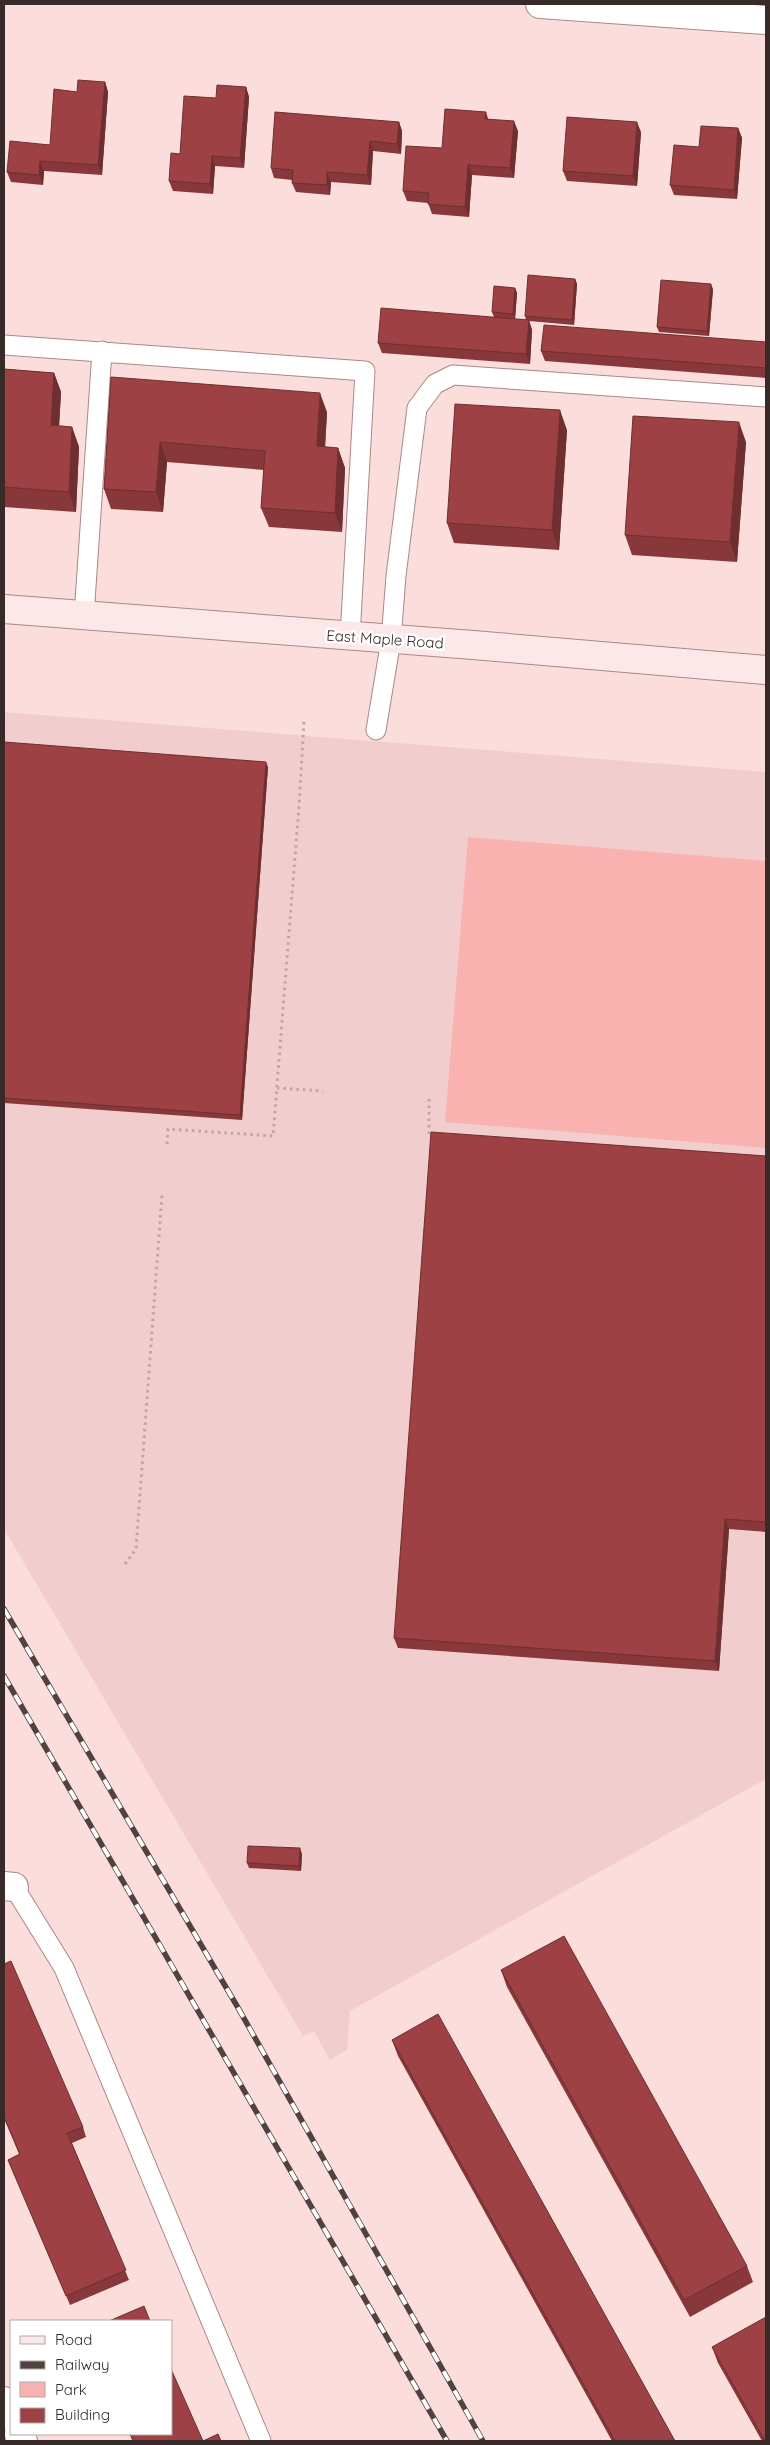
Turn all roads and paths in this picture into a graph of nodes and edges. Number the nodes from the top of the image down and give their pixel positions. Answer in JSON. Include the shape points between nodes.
{"nodes":[{"id":1,"x":540,"y":4,"type":"edge"},
{"id":2,"x":766,"y":20,"type":"edge"},
{"id":3,"x":4,"y":345,"type":"edge"},
{"id":4,"x":102,"y":351,"type":"junction"},
{"id":5,"x":766,"y":397,"type":"edge"},
{"id":6,"x":4,"y":610,"type":"edge"},
{"id":7,"x":84,"y":616,"type":"junction"},
{"id":8,"x":350,"y":637,"type":"junction"},
{"id":9,"x":391,"y":640,"type":"junction"},
{"id":10,"x":766,"y":670,"type":"edge"},
{"id":11,"x":304,"y":722,"type":"dead end"},
{"id":12,"x":376,"y":730,"type":"dead end"},
{"id":13,"x":277,"y":1088,"type":"junction"},
{"id":14,"x":323,"y":1091,"type":"dead end"},
{"id":15,"x":429,"y":1099,"type":"dead end"},
{"id":16,"x":436,"y":1135,"type":"edge"},
{"id":17,"x":167,"y":1144,"type":"dead end"},
{"id":18,"x":162,"y":1195,"type":"dead end"},
{"id":19,"x":125,"y":1564,"type":"dead end"},
{"id":20,"x":9,"y":1887,"type":"edge"},
{"id":21,"x":4,"y":2401,"type":"edge"},
{"id":22,"x":10,"y":2415,"type":"edge"},
{"id":23,"x":261,"y":2441,"type":"edge"}],
"edges":[{"from":1,"to":2,"type":"street"},
{"from":3,"to":4,"type":"lane"},
{"from":4,"to":7,"type":"lane"},
{"from":4,"to":8,"type":"lane","via":[[365,370]]},
{"from":5,"to":9,"type":"lane","via":[[453,375],[435,384],[417,408]]},
{"from":6,"to":7,"type":"main road","name":"East Maple Road"},
{"from":7,"to":8,"type":"main road","name":"East Maple Road"},
{"from":8,"to":9,"type":"main road","name":"East Maple Road"},
{"from":9,"to":10,"type":"main road","name":"East Maple Road"},
{"from":9,"to":12,"type":"lane"},
{"from":11,"to":13,"type":"path"},
{"from":13,"to":14,"type":"path"},
{"from":13,"to":17,"type":"path","via":[[273,1136],[168,1129]]},
{"from":15,"to":16,"type":"path","via":[[429,1134]]},
{"from":18,"to":19,"type":"path","via":[[136,1549]]},
{"from":20,"to":23,"type":"lane","via":[[64,1968]]},
{"from":21,"to":22,"type":"street"}]}
